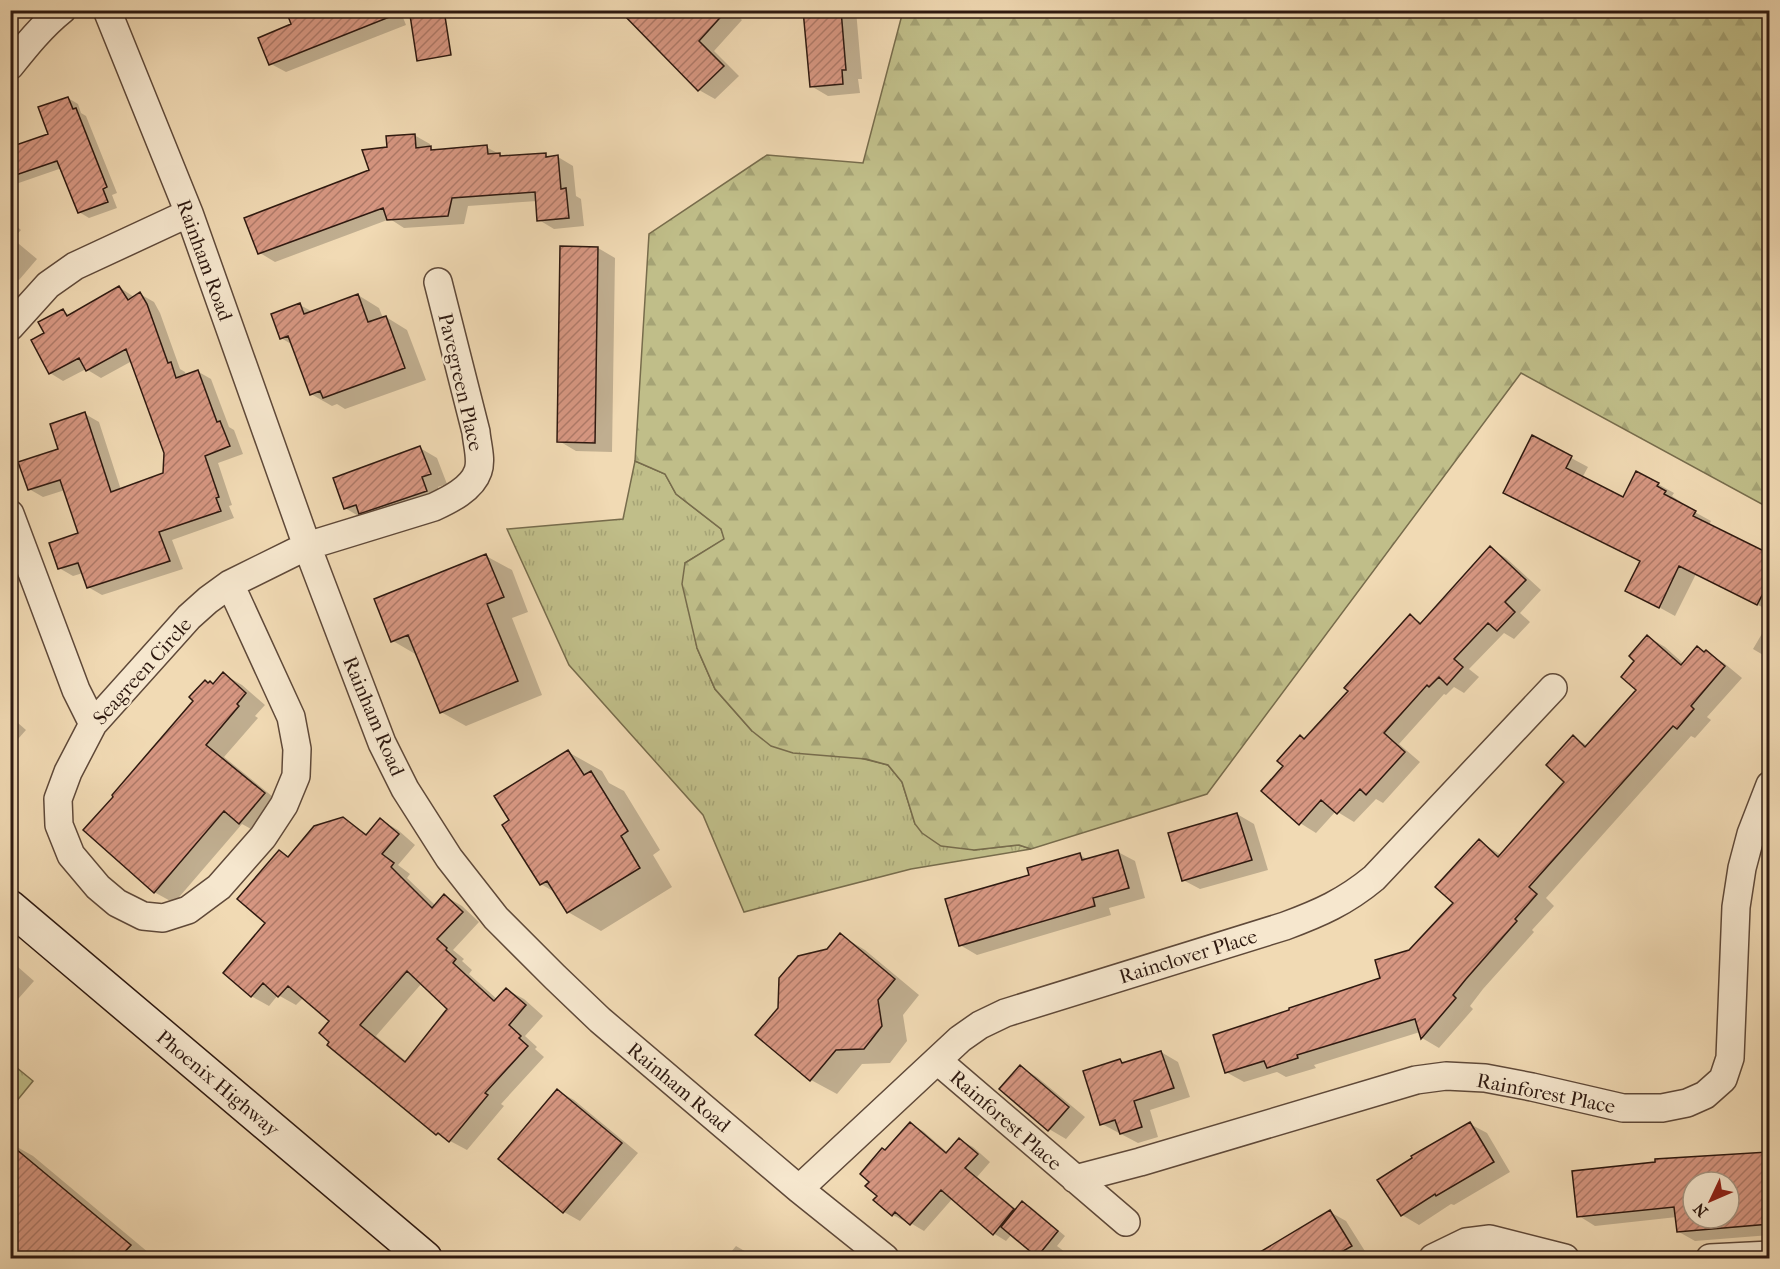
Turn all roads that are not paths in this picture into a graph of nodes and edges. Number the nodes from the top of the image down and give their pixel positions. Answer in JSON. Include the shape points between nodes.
{"nodes":[{"id":1,"x":62,"y":10,"type":"edge"},
{"id":2,"x":107,"y":10,"type":"edge"},
{"id":3,"x":10,"y":66,"type":"edge"},
{"id":4,"x":189,"y":213,"type":"junction"},
{"id":5,"x":438,"y":282,"type":"dead end"},
{"id":6,"x":10,"y":327,"type":"edge"},
{"id":7,"x":10,"y":514,"type":"edge"},
{"id":8,"x":307,"y":546,"type":"junction"},
{"id":9,"x":230,"y":584,"type":"junction"},
{"id":10,"x":1553,"y":688,"type":"dead end"},
{"id":11,"x":93,"y":724,"type":"junction"},
{"id":12,"x":1770,"y":785,"type":"edge"},
{"id":13,"x":10,"y":907,"type":"edge"},
{"id":14,"x":938,"y":1061,"type":"junction"},
{"id":15,"x":1075,"y":1179,"type":"junction"},
{"id":16,"x":799,"y":1190,"type":"junction"},
{"id":17,"x":1126,"y":1222,"type":"dead end"},
{"id":18,"x":1770,"y":1255,"type":"edge"},
{"id":19,"x":425,"y":1258,"type":"edge"},
{"id":20,"x":885,"y":1258,"type":"edge"},
{"id":21,"x":1433,"y":1258,"type":"edge"},
{"id":22,"x":1565,"y":1258,"type":"edge"},
{"id":23,"x":1710,"y":1258,"type":"edge"}],
"edges":[{"from":1,"to":3,"type":"street"},
{"from":2,"to":4,"type":"street","name":"Rainham Road"},
{"from":4,"to":6,"type":"street","via":[[75,266],[48,285]]},
{"from":4,"to":8,"type":"street","name":"Rainham Road"},
{"from":5,"to":8,"type":"street","name":"Pavegreen Place","via":[[476,432],[478,471],[466,489],[434,507]]},
{"from":7,"to":11,"type":"street","via":[[76,690]]},
{"from":8,"to":9,"type":"street","name":"Seagreen Circle"},
{"from":8,"to":16,"type":"street","name":"Rainham Road","via":[[382,743],[405,789],[449,858],[496,918],[600,1020]]},
{"from":9,"to":11,"type":"street","name":"Seagreen Circle","via":[[189,617]]},
{"from":9,"to":11,"type":"street","name":"Seagreen Circle","via":[[291,717],[297,749],[296,776],[284,805],[263,837],[219,887],[188,910],[163,918],[143,916],[117,903],[98,887],[71,855],[59,825],[58,799]]},
{"from":10,"to":14,"type":"street","name":"Rainclover Place","via":[[1356,894],[1285,926],[1005,1013],[980,1024]]},
{"from":12,"to":15,"type":"street","name":"Rainforest Place","via":[[1751,834],[1736,907],[1730,1058],[1723,1079],[1705,1095],[1662,1108],[1623,1108],[1485,1078],[1446,1076],[1416,1080]]},
{"from":13,"to":19,"type":"main road","name":"Phoenix Highway"},
{"from":14,"to":15,"type":"street","name":"Rainforest Place"},
{"from":14,"to":16,"type":"street","name":"Rainclover Place"},
{"from":15,"to":17,"type":"street","name":"Rainforest Place"},
{"from":16,"to":20,"type":"street","name":"Rainham Road"},
{"from":18,"to":23,"type":"street"},
{"from":21,"to":22,"type":"street","via":[[1466,1242],[1490,1239]]}]}
